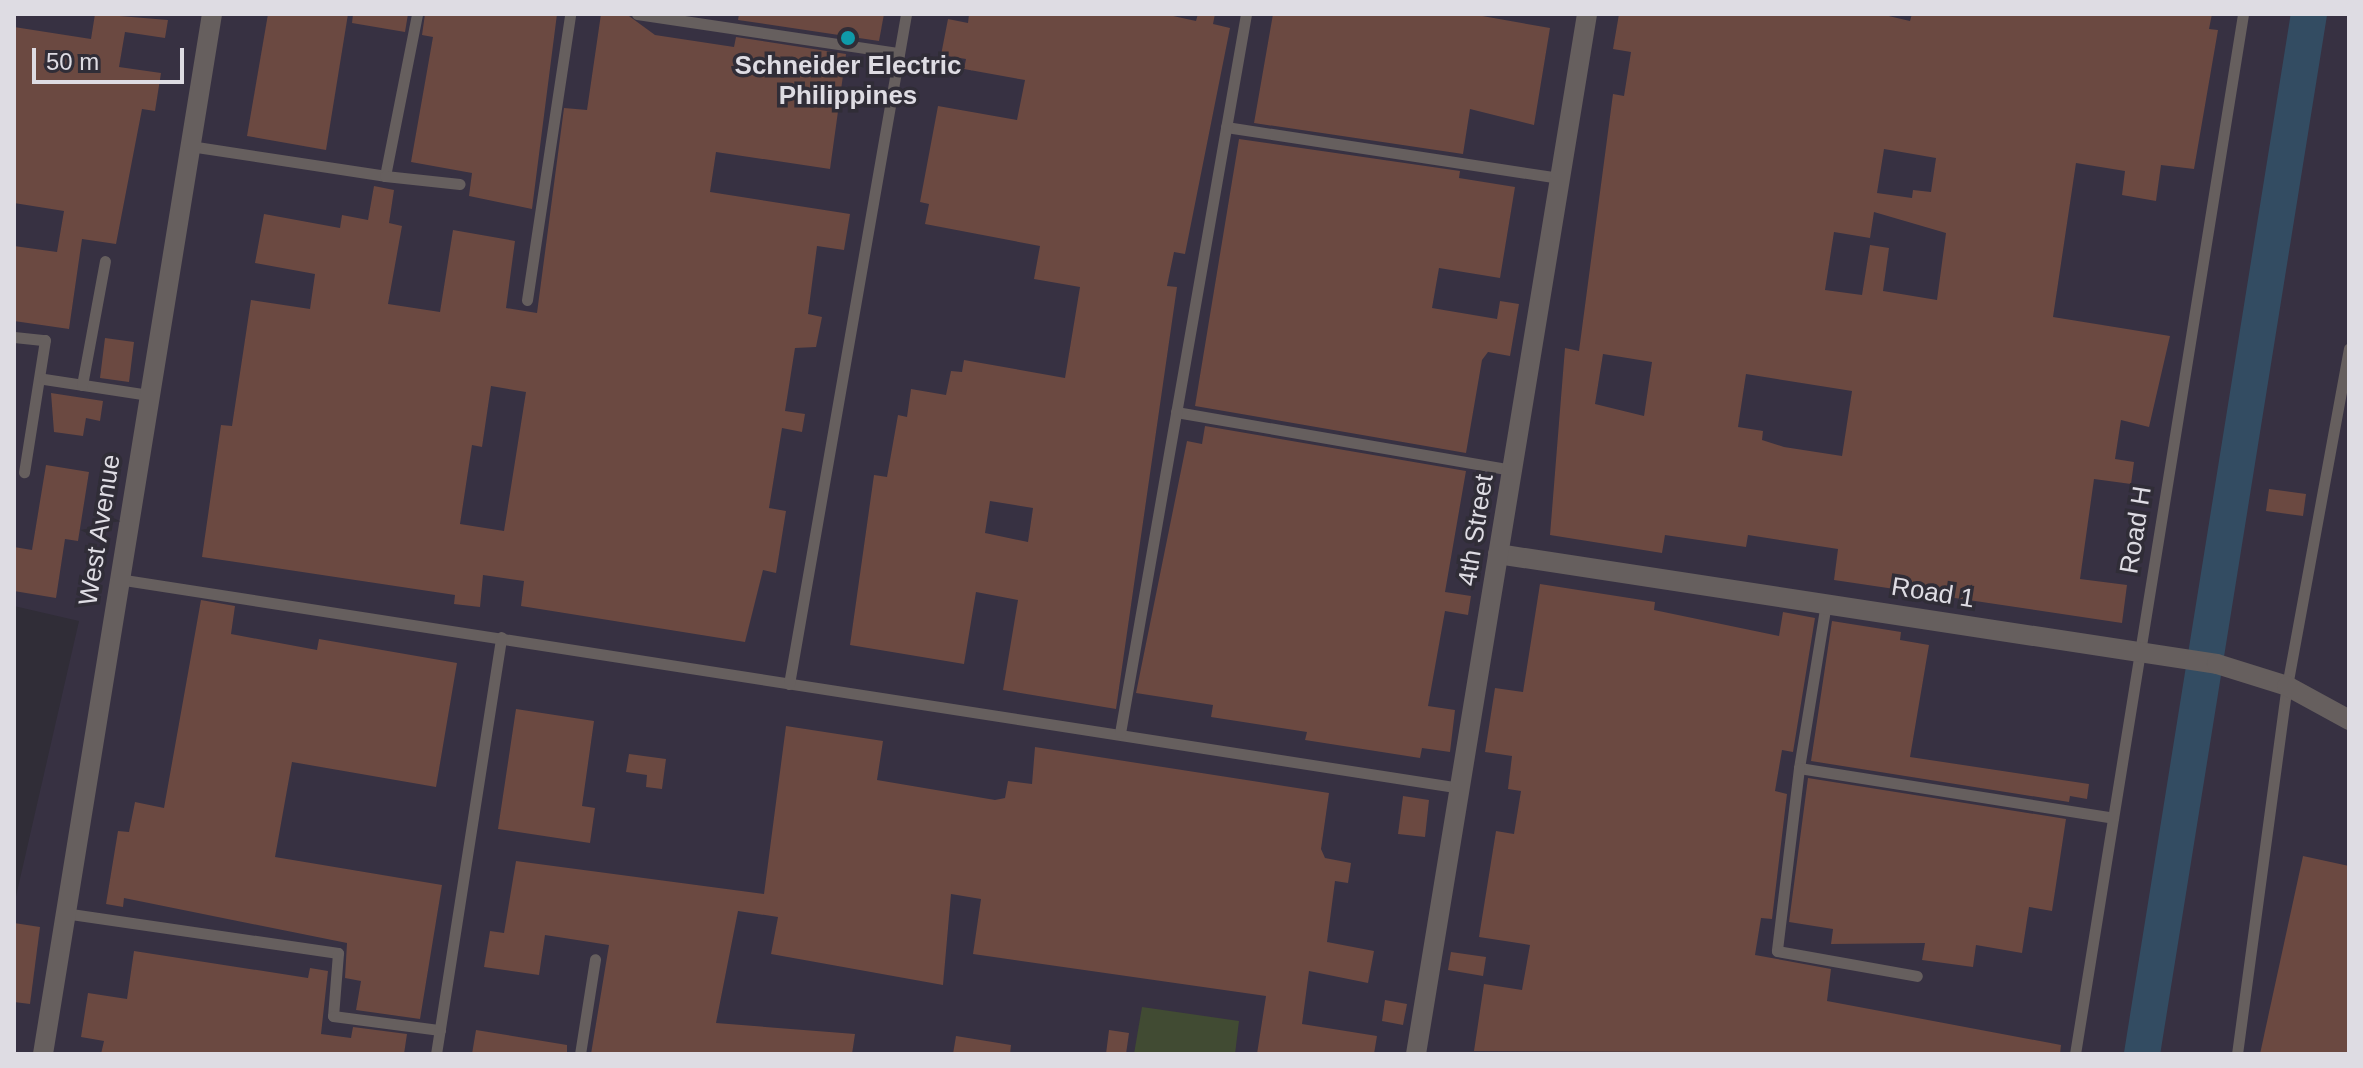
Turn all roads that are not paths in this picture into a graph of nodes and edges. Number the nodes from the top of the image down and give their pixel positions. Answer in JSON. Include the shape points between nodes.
{"nodes":[{"id":1,"x":212,"y":14,"type":"edge"},
{"id":2,"x":417,"y":14,"type":"edge"},
{"id":3,"x":570,"y":14,"type":"edge"},
{"id":4,"x":637,"y":14,"type":"edge"},
{"id":5,"x":906,"y":14,"type":"edge"},
{"id":6,"x":1246,"y":14,"type":"edge"},
{"id":7,"x":1587,"y":14,"type":"edge"},
{"id":8,"x":2243,"y":14,"type":"edge"},
{"id":9,"x":899,"y":53,"type":"junction"},
{"id":10,"x":1226,"y":127,"type":"junction"},
{"id":11,"x":190,"y":146,"type":"junction"},
{"id":12,"x":385,"y":176,"type":"junction"},
{"id":13,"x":1561,"y":178,"type":"junction"},
{"id":14,"x":460,"y":184,"type":"dead end"},
{"id":15,"x":105,"y":261,"type":"dead end"},
{"id":16,"x":527,"y":300,"type":"dead end"},
{"id":17,"x":14,"y":337,"type":"edge"},
{"id":18,"x":2349,"y":349,"type":"edge"},
{"id":19,"x":44,"y":379,"type":"junction"},
{"id":20,"x":82,"y":385,"type":"junction"},
{"id":21,"x":149,"y":395,"type":"junction"},
{"id":22,"x":1176,"y":412,"type":"junction"},
{"id":23,"x":1512,"y":470,"type":"junction"},
{"id":24,"x":24,"y":472,"type":"dead end"},
{"id":25,"x":1498,"y":554,"type":"junction"},
{"id":26,"x":118,"y":579,"type":"junction"},
{"id":27,"x":1826,"y":603,"type":"junction"},
{"id":28,"x":501,"y":637,"type":"junction"},
{"id":29,"x":2139,"y":650,"type":"junction"},
{"id":30,"x":789,"y":684,"type":"junction"},
{"id":31,"x":2287,"y":686,"type":"junction"},
{"id":32,"x":2349,"y":720,"type":"edge"},
{"id":33,"x":1120,"y":733,"type":"junction"},
{"id":34,"x":1799,"y":768,"type":"junction"},
{"id":35,"x":1460,"y":788,"type":"junction"},
{"id":36,"x":2113,"y":818,"type":"junction"},
{"id":37,"x":64,"y":913,"type":"junction"},
{"id":38,"x":595,"y":959,"type":"dead end"},
{"id":39,"x":1917,"y":976,"type":"dead end"},
{"id":40,"x":440,"y":1030,"type":"junction"},
{"id":41,"x":43,"y":1054,"type":"edge"},
{"id":42,"x":436,"y":1054,"type":"edge"},
{"id":43,"x":580,"y":1054,"type":"edge"},
{"id":44,"x":1416,"y":1054,"type":"edge"},
{"id":45,"x":2075,"y":1054,"type":"edge"},
{"id":46,"x":2237,"y":1054,"type":"edge"}],
"edges":[{"from":1,"to":11,"type":"street","name":"West Avenue"},
{"from":2,"to":12,"type":"lane"},
{"from":3,"to":16,"type":"lane"},
{"from":4,"to":9,"type":"lane"},
{"from":5,"to":9,"type":"lane"},
{"from":6,"to":10,"type":"lane"},
{"from":7,"to":13,"type":"street","name":"4th Street"},
{"from":8,"to":29,"type":"lane","name":"Road H"},
{"from":9,"to":30,"type":"lane"},
{"from":10,"to":13,"type":"lane"},
{"from":10,"to":22,"type":"lane"},
{"from":11,"to":12,"type":"lane"},
{"from":11,"to":21,"type":"street","name":"West Avenue"},
{"from":12,"to":14,"type":"lane"},
{"from":13,"to":23,"type":"street","name":"4th Street"},
{"from":15,"to":20,"type":"lane"},
{"from":17,"to":19,"type":"lane","via":[[45,340]]},
{"from":18,"to":31,"type":"lane"},
{"from":19,"to":20,"type":"lane"},
{"from":19,"to":24,"type":"lane"},
{"from":20,"to":21,"type":"lane"},
{"from":21,"to":26,"type":"street","name":"West Avenue"},
{"from":22,"to":23,"type":"lane"},
{"from":22,"to":33,"type":"lane"},
{"from":23,"to":25,"type":"street","name":"4th Street"},
{"from":25,"to":27,"type":"street","name":"Road 1"},
{"from":25,"to":35,"type":"street","name":"4th Street"},
{"from":26,"to":28,"type":"lane"},
{"from":26,"to":37,"type":"street","name":"West Avenue"},
{"from":27,"to":29,"type":"street","name":"Road 1"},
{"from":27,"to":34,"type":"lane"},
{"from":28,"to":30,"type":"lane"},
{"from":28,"to":40,"type":"lane"},
{"from":29,"to":31,"type":"street","name":"Road 1","via":[[2208,662]]},
{"from":29,"to":36,"type":"lane","name":"Road H"},
{"from":30,"to":33,"type":"lane"},
{"from":31,"to":32,"type":"street","name":"Road 1"},
{"from":31,"to":46,"type":"lane"},
{"from":33,"to":35,"type":"lane"},
{"from":34,"to":36,"type":"lane"},
{"from":34,"to":39,"type":"lane","via":[[1774,947],[1785,956]]},
{"from":35,"to":44,"type":"street","name":"4th Street"},
{"from":36,"to":45,"type":"lane","name":"Road H"},
{"from":37,"to":40,"type":"lane","via":[[338,953],[333,1016]]},
{"from":37,"to":41,"type":"street","name":"West Avenue"},
{"from":38,"to":43,"type":"lane"},
{"from":40,"to":42,"type":"lane"}]}
